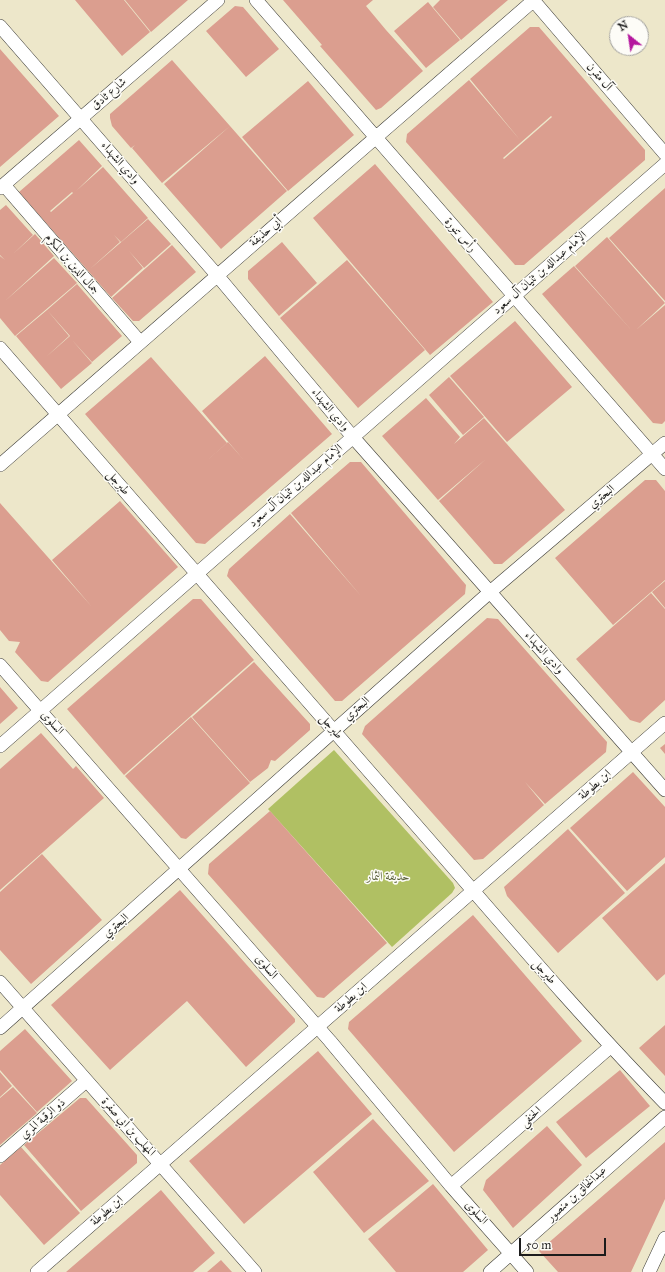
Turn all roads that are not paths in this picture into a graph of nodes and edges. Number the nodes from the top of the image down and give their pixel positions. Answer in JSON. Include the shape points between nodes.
{"nodes":[{"id":1,"x":218,"y":0,"type":"edge"},
{"id":2,"x":256,"y":0,"type":"edge"},
{"id":3,"x":533,"y":0,"type":"edge"},
{"id":4,"x":0,"y":26,"type":"edge"},
{"id":5,"x":81,"y":119,"type":"junction"},
{"id":6,"x":376,"y":138,"type":"junction"},
{"id":7,"x":665,"y":154,"type":"edge"},
{"id":8,"x":665,"y":164,"type":"edge"},
{"id":9,"x":2,"y":187,"type":"edge"},
{"id":10,"x":216,"y":274,"type":"junction"},
{"id":11,"x":513,"y":295,"type":"junction"},
{"id":12,"x":140,"y":342,"type":"junction"},
{"id":13,"x":0,"y":348,"type":"edge"},
{"id":14,"x":58,"y":415,"type":"junction"},
{"id":15,"x":352,"y":436,"type":"junction"},
{"id":16,"x":665,"y":443,"type":"edge"},
{"id":17,"x":652,"y":454,"type":"junction"},
{"id":18,"x":0,"y":465,"type":"edge"},
{"id":19,"x":665,"y":469,"type":"edge"},
{"id":20,"x":197,"y":572,"type":"junction"},
{"id":21,"x":490,"y":592,"type":"junction"},
{"id":22,"x":0,"y":665,"type":"edge"},
{"id":23,"x":40,"y":710,"type":"junction"},
{"id":24,"x":665,"y":723,"type":"edge"},
{"id":25,"x":333,"y":730,"type":"junction"},
{"id":26,"x":0,"y":746,"type":"edge"},
{"id":27,"x":632,"y":752,"type":"junction"},
{"id":28,"x":665,"y":790,"type":"edge"},
{"id":29,"x":181,"y":869,"type":"junction"},
{"id":30,"x":473,"y":892,"type":"junction"},
{"id":31,"x":0,"y":982,"type":"edge"},
{"id":32,"x":24,"y":1008,"type":"junction"},
{"id":33,"x":317,"y":1026,"type":"junction"},
{"id":34,"x":0,"y":1028,"type":"edge"},
{"id":35,"x":610,"y":1047,"type":"junction"},
{"id":36,"x":86,"y":1081,"type":"junction"},
{"id":37,"x":665,"y":1103,"type":"edge"},
{"id":38,"x":665,"y":1117,"type":"edge"},
{"id":39,"x":0,"y":1156,"type":"edge"},
{"id":40,"x":162,"y":1164,"type":"junction"},
{"id":41,"x":451,"y":1186,"type":"junction"},
{"id":42,"x":665,"y":1238,"type":"edge"},
{"id":43,"x":510,"y":1254,"type":"junction"},
{"id":44,"x":37,"y":1272,"type":"edge"},
{"id":45,"x":255,"y":1272,"type":"edge"},
{"id":46,"x":490,"y":1272,"type":"edge"},
{"id":47,"x":527,"y":1272,"type":"edge"},
{"id":48,"x":649,"y":1272,"type":"edge"}],
"edges":[{"from":1,"to":5,"type":"street","name":"شارع ثادق"},
{"from":2,"to":6,"type":"street","name":"رأس تنورة"},
{"from":3,"to":6,"type":"street","name":"أبي حذيفة"},
{"from":3,"to":7,"type":"street","name":"آل مقرن"},
{"from":4,"to":5,"type":"street","name":"وادي الشهداء"},
{"from":5,"to":9,"type":"street","name":"شارع ثادق"},
{"from":5,"to":10,"type":"street","name":"وادي الشهداء"},
{"from":6,"to":10,"type":"street","name":"أبي حذيفة"},
{"from":6,"to":11,"type":"street","name":"رأس تنورة"},
{"from":8,"to":11,"type":"street","name":"الإمام عبدالله بن ثنيان آل سعود"},
{"from":9,"to":12,"type":"street","name":"جمال الدين بن المكرم"},
{"from":10,"to":12,"type":"street","name":"أبي حذيفة"},
{"from":10,"to":15,"type":"street","name":"وادي الشهداء"},
{"from":11,"to":15,"type":"street","name":"الإمام عبدالله بن ثنيان آل سعود"},
{"from":11,"to":17,"type":"street","name":"رأس تنورة"},
{"from":12,"to":14,"type":"street","name":"أبي حذيفة"},
{"from":13,"to":14,"type":"street","name":"طبرجل"},
{"from":14,"to":18,"type":"street","name":"أبي حذيفة"},
{"from":14,"to":20,"type":"street","name":"طبرجل"},
{"from":15,"to":20,"type":"street","name":"الإمام عبدالله بن ثنيان آل سعود"},
{"from":15,"to":21,"type":"street","name":"وادي الشهداء"},
{"from":16,"to":17,"type":"street","name":"البحتري"},
{"from":17,"to":19,"type":"street","name":"رأس تنورة"},
{"from":17,"to":21,"type":"street","name":"البحتري"},
{"from":20,"to":23,"type":"street","name":"الإمام عبدالله بن ثنيان آل سعود"},
{"from":20,"to":25,"type":"street","name":"طبرجل"},
{"from":21,"to":25,"type":"street","name":"البحتري"},
{"from":21,"to":27,"type":"street","name":"وادي الشهداء"},
{"from":22,"to":23,"type":"street","name":"السلوى"},
{"from":23,"to":26,"type":"street","name":"الإمام عبدالله بن ثنيان آل سعود"},
{"from":23,"to":29,"type":"street","name":"السلوى"},
{"from":24,"to":27,"type":"street","name":"ابن بطوطة"},
{"from":25,"to":29,"type":"street","name":"البحتري"},
{"from":25,"to":30,"type":"street","name":"طبرجل"},
{"from":27,"to":28,"type":"street","name":"وادي الشهداء"},
{"from":27,"to":30,"type":"street","name":"ابن بطوطة"},
{"from":29,"to":32,"type":"street","name":"البحتري"},
{"from":29,"to":33,"type":"street","name":"السلوى"},
{"from":30,"to":33,"type":"street","name":"ابن بطوطة"},
{"from":30,"to":35,"type":"street","name":"طبرجل"},
{"from":31,"to":32,"type":"street","name":"المهلب بن أبي صفرة"},
{"from":32,"to":34,"type":"street","name":"البحتري"},
{"from":32,"to":36,"type":"street","name":"المهلب بن أبي صفرة"},
{"from":33,"to":40,"type":"street","name":"ابن بطوطة"},
{"from":33,"to":41,"type":"street","name":"السلوى"},
{"from":35,"to":37,"type":"street","name":"طبرجل"},
{"from":35,"to":41,"type":"street","name":"الحنفي"},
{"from":36,"to":39,"type":"street","name":"ذو الرقبة المري"},
{"from":36,"to":40,"type":"street","name":"المهلب بن أبي صفرة"},
{"from":38,"to":43,"type":"street","name":"عبدالخالق بن منصور"},
{"from":40,"to":44,"type":"street","name":"ابن بطوطة"},
{"from":40,"to":45,"type":"street","name":"المهلب بن أبي صفرة"},
{"from":41,"to":43,"type":"street","name":"السلوى"},
{"from":42,"to":48,"type":"street"},
{"from":43,"to":46,"type":"street","name":"عبدالخالق بن منصور"},
{"from":43,"to":47,"type":"street","name":"السلوى"}]}
